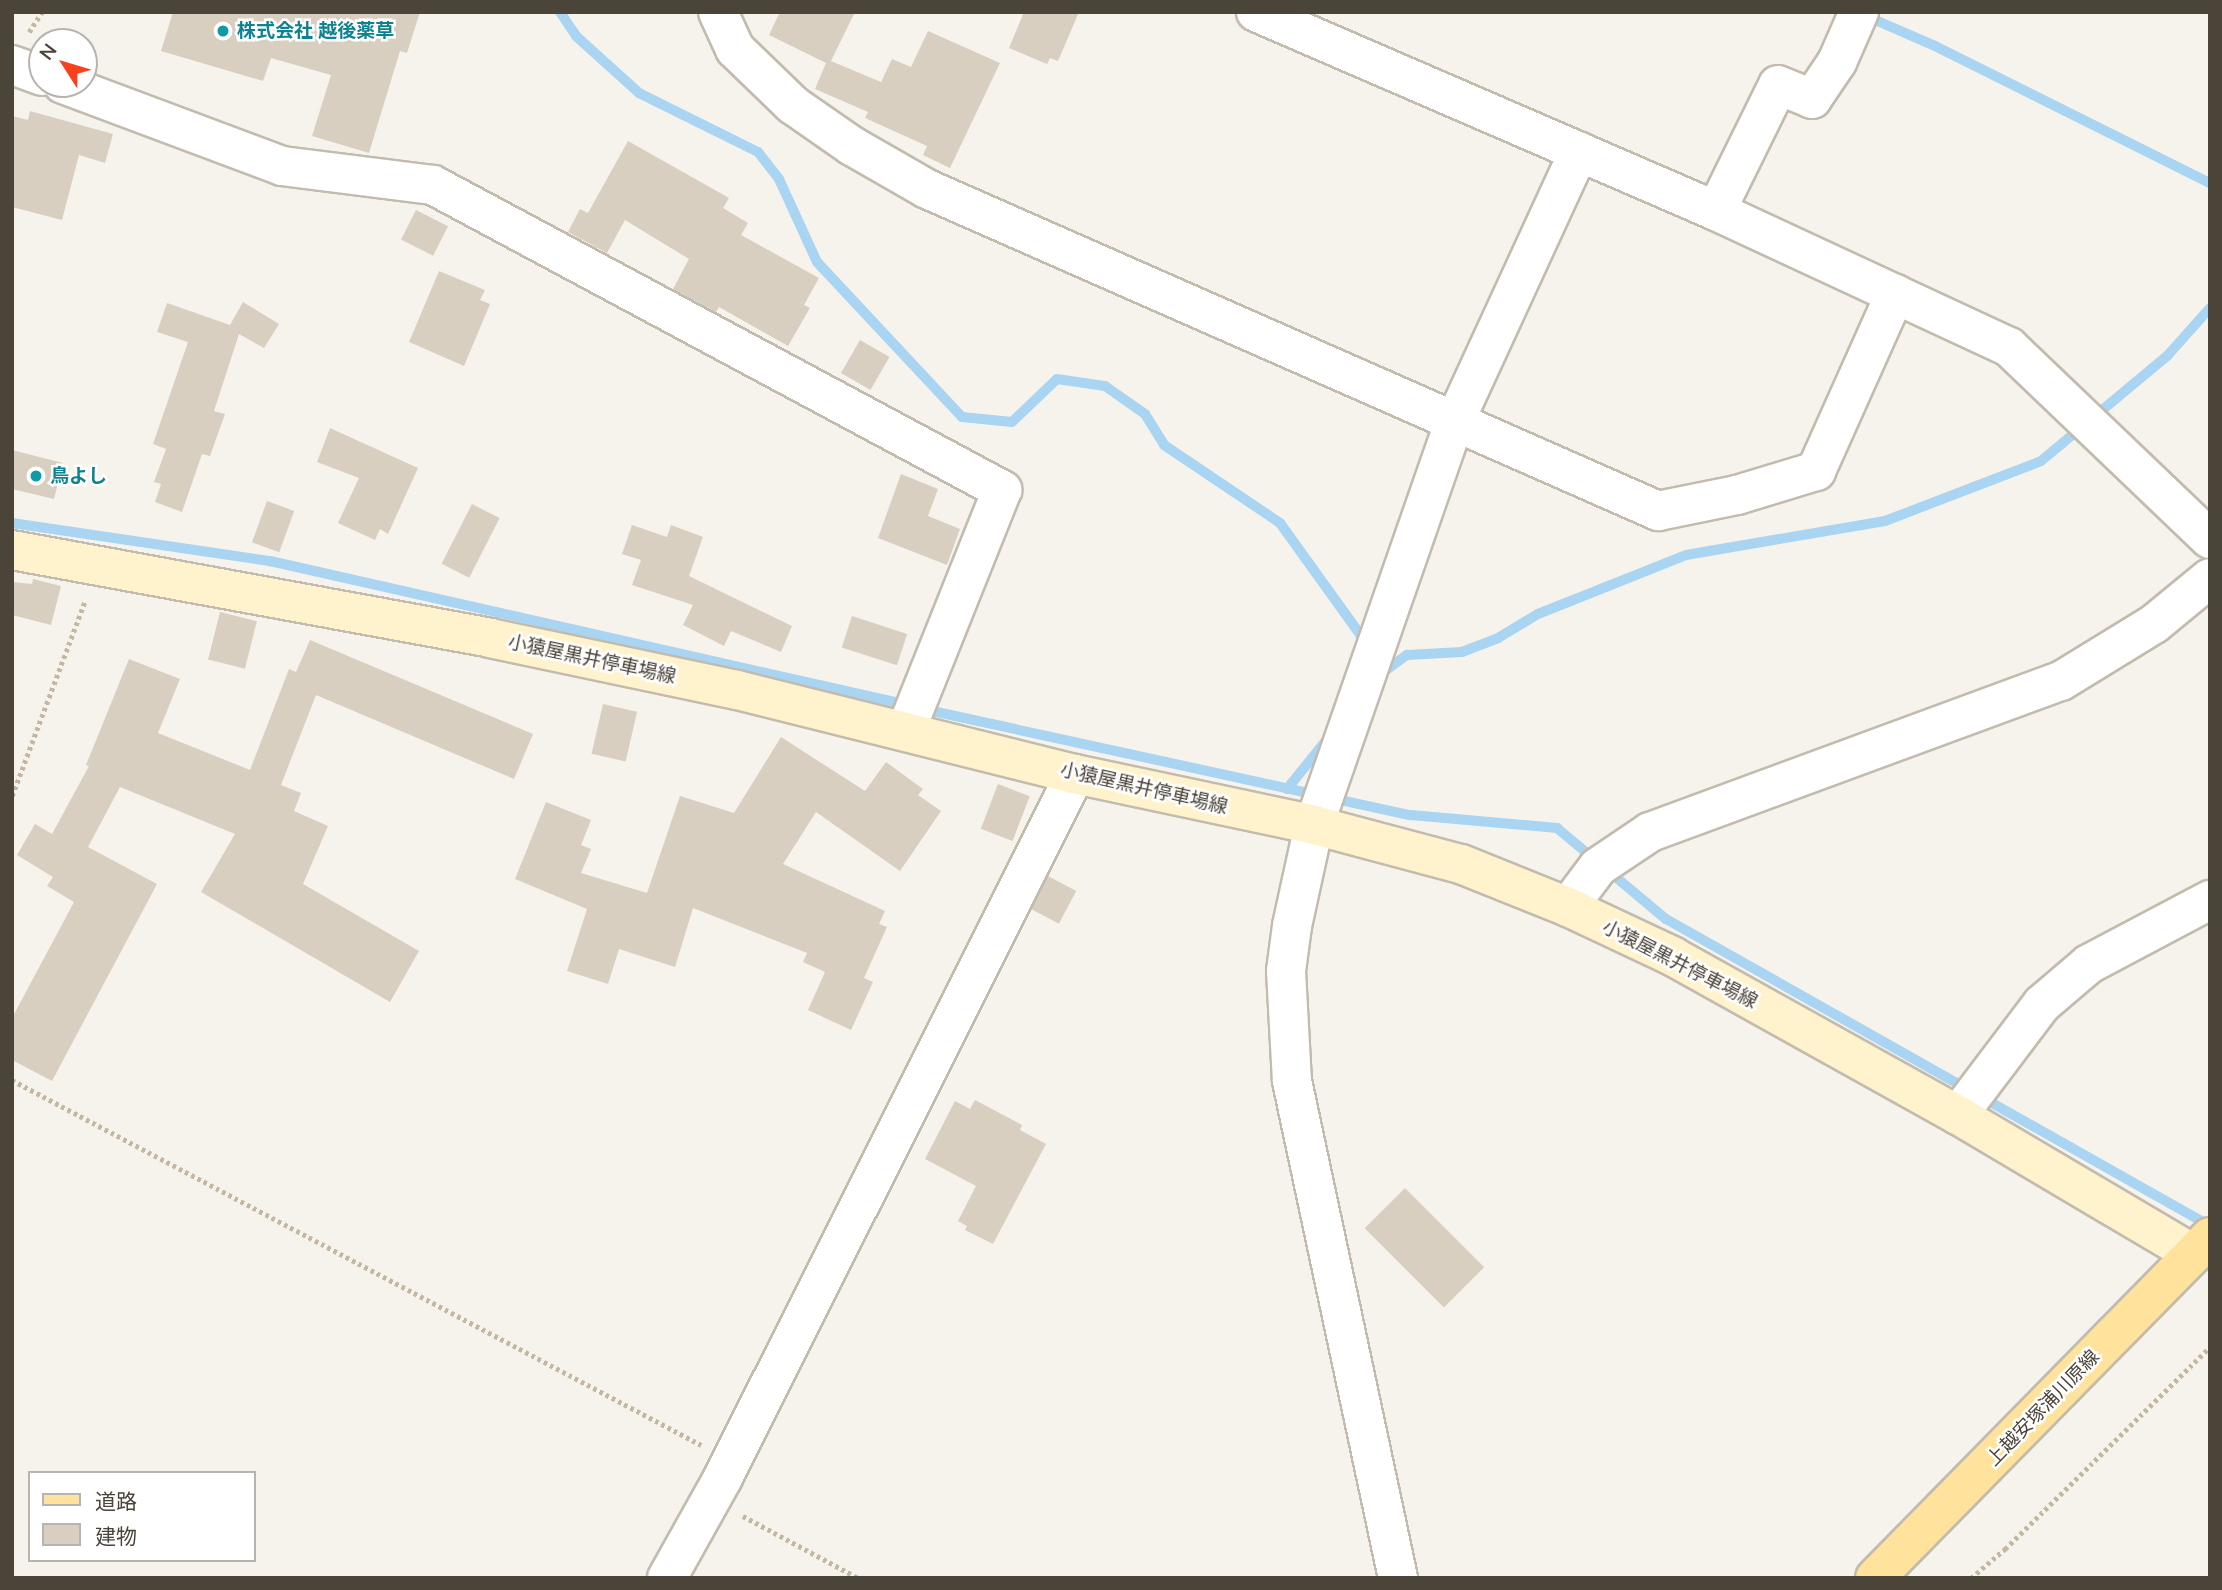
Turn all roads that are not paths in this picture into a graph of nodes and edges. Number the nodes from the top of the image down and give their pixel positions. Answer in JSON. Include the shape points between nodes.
{"nodes":[{"id":1,"x":718,"y":12,"type":"edge"},
{"id":2,"x":1256,"y":12,"type":"edge"},
{"id":3,"x":1859,"y":12,"type":"edge"},
{"id":4,"x":98,"y":97,"type":"edge"},
{"id":5,"x":1579,"y":151,"type":"junction"},
{"id":6,"x":1716,"y":211,"type":"junction"},
{"id":7,"x":1895,"y":294,"type":"junction"},
{"id":8,"x":1454,"y":423,"type":"junction"},
{"id":9,"x":2210,"y":539,"type":"edge"},
{"id":10,"x":12,"y":550,"type":"edge"},
{"id":11,"x":2210,"y":578,"type":"edge"},
{"id":12,"x":906,"y":730,"type":"junction"},
{"id":13,"x":1075,"y":774,"type":"junction"},
{"id":14,"x":1314,"y":825,"type":"junction"},
{"id":15,"x":2210,"y":900,"type":"edge"},
{"id":16,"x":1568,"y":907,"type":"junction"},
{"id":17,"x":1958,"y":1115,"type":"junction"},
{"id":18,"x":2204,"y":1251,"type":"edge"},
{"id":19,"x":667,"y":1578,"type":"edge"},
{"id":20,"x":1398,"y":1578,"type":"edge"},
{"id":21,"x":1875,"y":1578,"type":"edge"}],
"edges":[{"from":1,"to":8,"type":"street","via":[[734,49],[793,105],[927,189]]},
{"from":2,"to":5,"type":"street"},
{"from":3,"to":6,"type":"street","via":[[1837,62],[1812,99],[1778,85]]},
{"from":4,"to":12,"type":"street","via":[[282,166],[433,184],[1002,490]]},
{"from":5,"to":6,"type":"street"},
{"from":5,"to":8,"type":"street"},
{"from":6,"to":7,"type":"street"},
{"from":7,"to":8,"type":"street","via":[[1816,471],[1737,495],[1658,511]]},
{"from":7,"to":9,"type":"street","via":[[2009,347]]},
{"from":8,"to":14,"type":"street"},
{"from":10,"to":12,"type":"main road","name":"小猿屋黒井停車場線","via":[[490,638]]},
{"from":11,"to":16,"type":"street","via":[[2154,624],[2061,681],[1650,832],[1598,867]]},
{"from":12,"to":13,"type":"main road","name":"小猿屋黒井停車場線"},
{"from":13,"to":14,"type":"main road","name":"小猿屋黒井停車場線"},
{"from":13,"to":19,"type":"street","via":[[732,1461]]},
{"from":14,"to":16,"type":"main road","name":"小猿屋黒井停車場線","via":[[1461,864]]},
{"from":14,"to":20,"type":"street","via":[[1286,971],[1292,1081]]},
{"from":15,"to":17,"type":"street","via":[[2089,964],[2042,1004]]},
{"from":16,"to":17,"type":"main road","name":"小猿屋黒井停車場線","via":[[1672,956]]},
{"from":17,"to":18,"type":"main road","name":"小猿屋黒井停車場線"},
{"from":18,"to":21,"type":"main road","name":"上越安塚浦川原線"}]}
